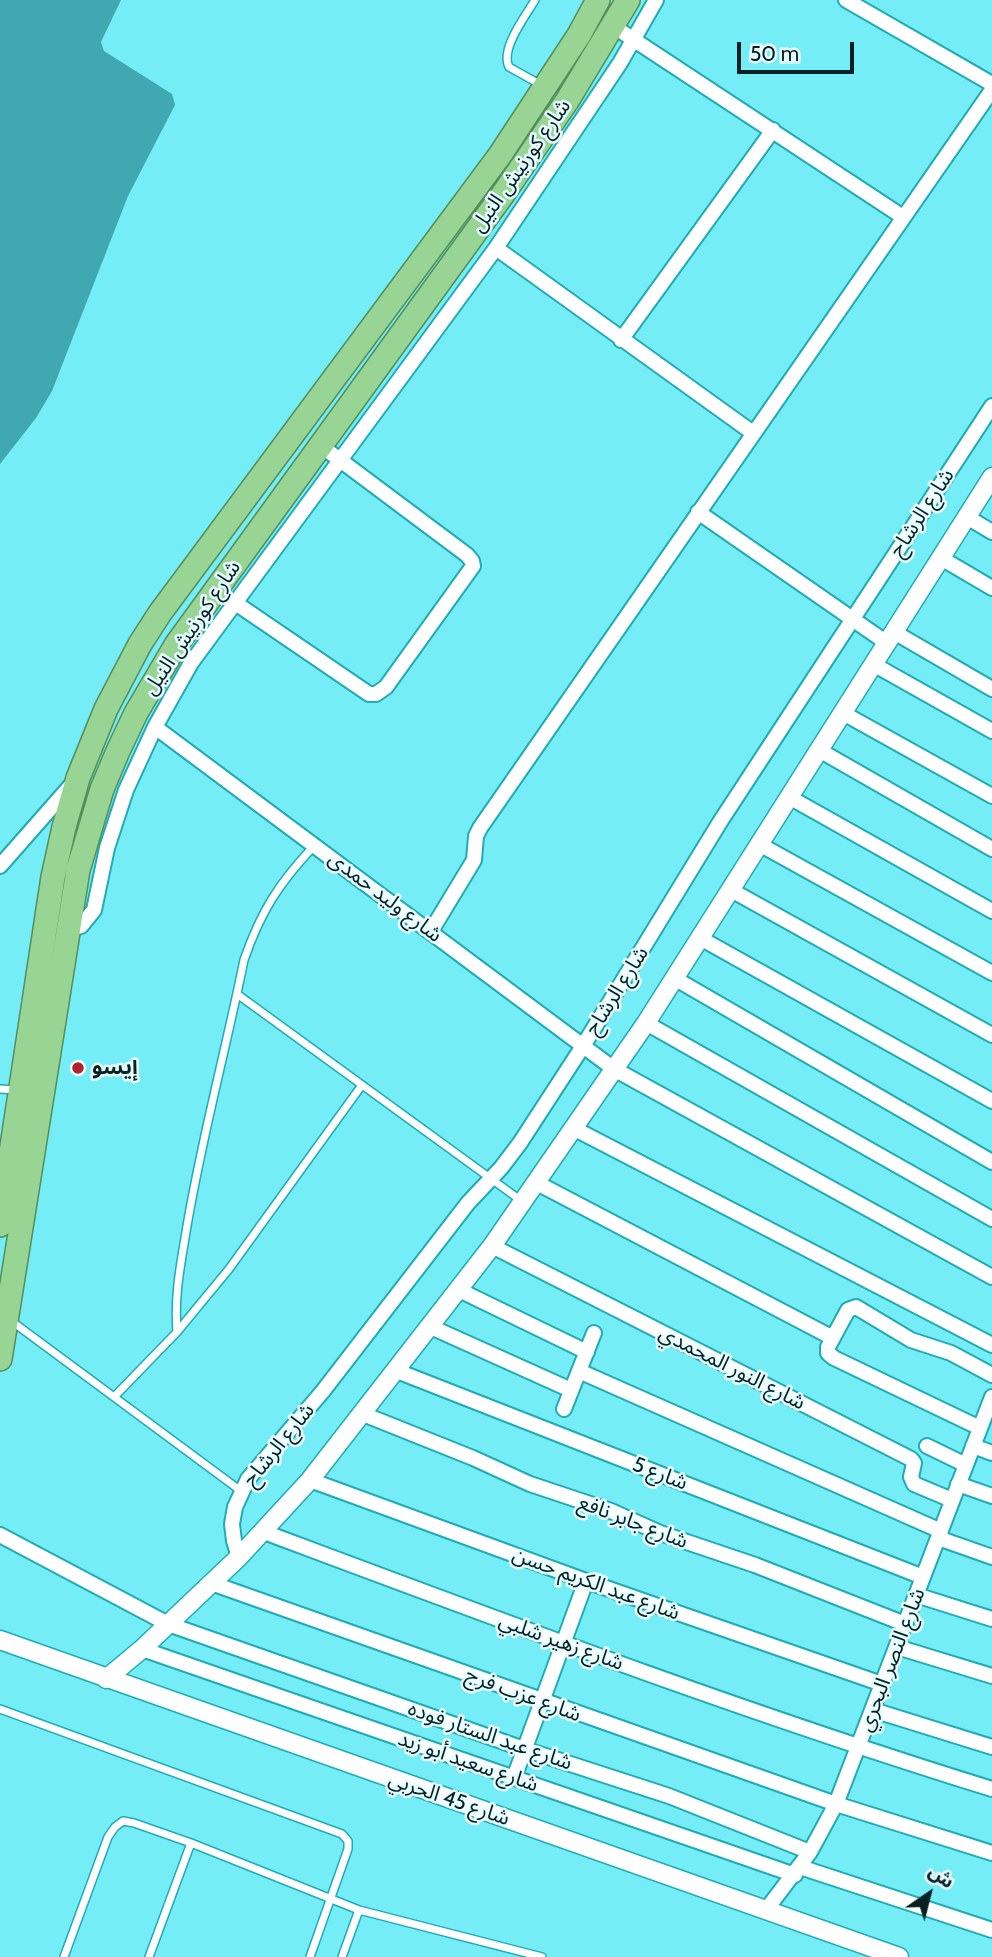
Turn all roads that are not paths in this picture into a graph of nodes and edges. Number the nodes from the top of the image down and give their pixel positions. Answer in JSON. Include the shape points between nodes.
{"nodes":[{"id":1,"x":535,"y":0,"type":"edge"},
{"id":2,"x":598,"y":0,"type":"edge"},
{"id":3,"x":628,"y":0,"type":"edge"},
{"id":4,"x":656,"y":0,"type":"edge"},
{"id":5,"x":846,"y":0,"type":"edge"},
{"id":6,"x":613,"y":26,"type":"junction"},
{"id":7,"x":635,"y":40,"type":"junction"},
{"id":8,"x":992,"y":84,"type":"edge"},
{"id":9,"x":545,"y":88,"type":"junction"},
{"id":10,"x":992,"y":90,"type":"edge"},
{"id":11,"x":567,"y":100,"type":"junction"},
{"id":12,"x":772,"y":130,"type":"junction"},
{"id":13,"x":903,"y":217,"type":"junction"},
{"id":14,"x":496,"y":248,"type":"junction"},
{"id":15,"x":621,"y":340,"type":"junction"},
{"id":16,"x":992,"y":406,"type":"edge"},
{"id":17,"x":753,"y":433,"type":"junction"},
{"id":18,"x":320,"y":445,"type":"junction"},
{"id":19,"x":340,"y":460,"type":"junction"},
{"id":20,"x":992,"y":477,"type":"edge"},
{"id":21,"x":698,"y":512,"type":"junction"},
{"id":22,"x":967,"y":517,"type":"junction"},
{"id":23,"x":992,"y":532,"type":"edge"},
{"id":24,"x":941,"y":558,"type":"junction"},
{"id":25,"x":992,"y":588,"type":"edge"},
{"id":26,"x":234,"y":603,"type":"junction"},
{"id":27,"x":852,"y":619,"type":"junction"},
{"id":28,"x":890,"y":637,"type":"junction"},
{"id":29,"x":873,"y":664,"type":"junction"},
{"id":30,"x":992,"y":689,"type":"edge"},
{"id":31,"x":843,"y":713,"type":"junction"},
{"id":32,"x":155,"y":727,"type":"junction"},
{"id":33,"x":992,"y":731,"type":"edge"},
{"id":34,"x":819,"y":750,"type":"junction"},
{"id":35,"x":78,"y":778,"type":"junction"},
{"id":36,"x":992,"y":796,"type":"edge"},
{"id":37,"x":789,"y":797,"type":"junction"},
{"id":38,"x":759,"y":844,"type":"junction"},
{"id":39,"x":315,"y":845,"type":"junction"},
{"id":40,"x":992,"y":849,"type":"edge"},
{"id":41,"x":0,"y":866,"type":"edge"},
{"id":42,"x":731,"y":890,"type":"junction"},
{"id":43,"x":992,"y":911,"type":"edge"},
{"id":44,"x":68,"y":930,"type":"junction"},
{"id":45,"x":431,"y":931,"type":"junction"},
{"id":46,"x":700,"y":938,"type":"junction"},
{"id":47,"x":992,"y":973,"type":"edge"},
{"id":48,"x":674,"y":978,"type":"junction"},
{"id":49,"x":237,"y":994,"type":"junction"},
{"id":50,"x":646,"y":1023,"type":"junction"},
{"id":51,"x":992,"y":1035,"type":"edge"},
{"id":52,"x":583,"y":1046,"type":"junction"},
{"id":53,"x":614,"y":1069,"type":"junction"},
{"id":54,"x":362,"y":1085,"type":"junction"},
{"id":55,"x":10,"y":1090,"type":"edge"},
{"id":56,"x":992,"y":1101,"type":"edge"},
{"id":57,"x":575,"y":1129,"type":"junction"},
{"id":58,"x":992,"y":1162,"type":"edge"},
{"id":59,"x":491,"y":1179,"type":"junction"},
{"id":60,"x":537,"y":1183,"type":"junction"},
{"id":61,"x":523,"y":1203,"type":"junction"},
{"id":62,"x":992,"y":1219,"type":"edge"},
{"id":63,"x":0,"y":1225,"type":"edge"},
{"id":64,"x":492,"y":1246,"type":"junction"},
{"id":65,"x":992,"y":1277,"type":"edge"},
{"id":66,"x":459,"y":1290,"type":"junction"},
{"id":67,"x":6,"y":1317,"type":"junction"},
{"id":68,"x":431,"y":1327,"type":"junction"},
{"id":69,"x":177,"y":1332,"type":"junction"},
{"id":70,"x":594,"y":1332,"type":"dead end"},
{"id":71,"x":834,"y":1338,"type":"junction"},
{"id":72,"x":992,"y":1345,"type":"edge"},
{"id":73,"x":587,"y":1352,"type":"junction"},
{"id":74,"x":0,"y":1359,"type":"edge"},
{"id":75,"x":397,"y":1371,"type":"junction"},
{"id":76,"x":579,"y":1371,"type":"junction"},
{"id":77,"x":992,"y":1375,"type":"edge"},
{"id":78,"x":571,"y":1390,"type":"junction"},
{"id":79,"x":992,"y":1397,"type":"edge"},
{"id":80,"x":114,"y":1398,"type":"junction"},
{"id":81,"x":564,"y":1409,"type":"dead end"},
{"id":82,"x":363,"y":1414,"type":"junction"},
{"id":83,"x":980,"y":1428,"type":"junction"},
{"id":84,"x":927,"y":1446,"type":"dead end"},
{"id":85,"x":973,"y":1446,"type":"junction"},
{"id":86,"x":992,"y":1453,"type":"edge"},
{"id":87,"x":966,"y":1465,"type":"junction"},
{"id":88,"x":310,"y":1480,"type":"junction"},
{"id":89,"x":958,"y":1484,"type":"junction"},
{"id":90,"x":240,"y":1491,"type":"junction"},
{"id":91,"x":992,"y":1496,"type":"edge"},
{"id":92,"x":952,"y":1500,"type":"junction"},
{"id":93,"x":264,"y":1532,"type":"junction"},
{"id":94,"x":0,"y":1535,"type":"edge"},
{"id":95,"x":939,"y":1535,"type":"junction"},
{"id":96,"x":239,"y":1557,"type":"junction"},
{"id":97,"x":992,"y":1557,"type":"edge"},
{"id":98,"x":923,"y":1577,"type":"junction"},
{"id":99,"x":586,"y":1581,"type":"junction"},
{"id":100,"x":211,"y":1583,"type":"junction"},
{"id":101,"x":916,"y":1595,"type":"junction"},
{"id":102,"x":992,"y":1619,"type":"edge"},
{"id":103,"x":168,"y":1624,"type":"junction"},
{"id":104,"x":905,"y":1624,"type":"junction"},
{"id":105,"x":0,"y":1640,"type":"edge"},
{"id":106,"x":563,"y":1643,"type":"junction"},
{"id":107,"x":897,"y":1647,"type":"junction"},
{"id":108,"x":142,"y":1649,"type":"junction"},
{"id":109,"x":992,"y":1676,"type":"edge"},
{"id":110,"x":106,"y":1679,"type":"junction"},
{"id":111,"x":883,"y":1684,"type":"junction"},
{"id":112,"x":541,"y":1702,"type":"junction"},
{"id":113,"x":0,"y":1709,"type":"edge"},
{"id":114,"x":873,"y":1710,"type":"junction"},
{"id":115,"x":992,"y":1747,"type":"edge"},
{"id":116,"x":859,"y":1748,"type":"junction"},
{"id":117,"x":524,"y":1749,"type":"junction"},
{"id":118,"x":514,"y":1778,"type":"junction"},
{"id":119,"x":992,"y":1789,"type":"edge"},
{"id":120,"x":836,"y":1804,"type":"junction"},
{"id":121,"x":191,"y":1843,"type":"junction"},
{"id":122,"x":810,"y":1852,"type":"junction"},
{"id":123,"x":992,"y":1853,"type":"edge"},
{"id":124,"x":797,"y":1871,"type":"junction"},
{"id":125,"x":332,"y":1898,"type":"junction"},
{"id":126,"x":359,"y":1910,"type":"junction"},
{"id":127,"x":766,"y":1910,"type":"junction"},
{"id":128,"x":992,"y":1930,"type":"edge"},
{"id":129,"x":64,"y":1957,"type":"edge"},
{"id":130,"x":149,"y":1957,"type":"edge"},
{"id":131,"x":310,"y":1957,"type":"edge"},
{"id":132,"x":342,"y":1957,"type":"edge"},
{"id":133,"x":542,"y":1957,"type":"edge"},
{"id":134,"x":899,"y":1957,"type":"edge"}],
"edges":[{"from":1,"to":9,"type":"lane","via":[[508,48],[506,62]]},
{"from":2,"to":9,"type":"highway","name":"شارع كورنيش النيل"},
{"from":3,"to":6,"type":"highway","name":"شارع كورنيش النيل"},
{"from":4,"to":7,"type":"street"},
{"from":5,"to":8,"type":"street"},
{"from":6,"to":7,"type":"street"},
{"from":6,"to":11,"type":"highway","name":"شارع كورنيش النيل"},
{"from":7,"to":12,"type":"street"},
{"from":7,"to":14,"type":"street"},
{"from":9,"to":11,"type":"highway"},
{"from":9,"to":35,"type":"highway","name":"شارع كورنيش النيل","via":[[460,210],[160,613],[122,676]]},
{"from":10,"to":13,"type":"street"},
{"from":11,"to":18,"type":"highway","name":"شارع كورنيش النيل"},
{"from":12,"to":13,"type":"street"},
{"from":12,"to":15,"type":"street"},
{"from":13,"to":17,"type":"street"},
{"from":14,"to":15,"type":"street"},
{"from":14,"to":19,"type":"street"},
{"from":15,"to":17,"type":"street"},
{"from":16,"to":27,"type":"street","name":"شارع الرشاح"},
{"from":17,"to":21,"type":"street"},
{"from":18,"to":19,"type":"street"},
{"from":18,"to":44,"type":"highway","name":"شارع كورنيش النيل","via":[[176,645],[136,713],[89,829]]},
{"from":19,"to":26,"type":"street"},
{"from":19,"to":26,"type":"street","via":[[472,561],[386,687],[369,694]]},
{"from":20,"to":22,"type":"street","name":"شارع الرشاح"},
{"from":21,"to":27,"type":"street"},
{"from":21,"to":45,"type":"street","via":[[480,828],[474,860]]},
{"from":22,"to":23,"type":"street"},
{"from":22,"to":24,"type":"street","name":"شارع الرشاح"},
{"from":24,"to":25,"type":"street"},
{"from":24,"to":28,"type":"street","name":"شارع الرشاح"},
{"from":26,"to":32,"type":"street","via":[[191,663]]},
{"from":27,"to":28,"type":"street"},
{"from":27,"to":52,"type":"street","name":"شارع الرشاح"},
{"from":28,"to":29,"type":"street","name":"شارع الرشاح"},
{"from":28,"to":30,"type":"street"},
{"from":29,"to":31,"type":"street","name":"شارع الرشاح"},
{"from":29,"to":33,"type":"street"},
{"from":31,"to":34,"type":"street","name":"شارع الرشاح"},
{"from":31,"to":36,"type":"street"},
{"from":32,"to":39,"type":"street","name":"شارع وليد حمدى"},
{"from":32,"to":44,"type":"street","via":[[115,821],[94,910],[81,926]]},
{"from":34,"to":37,"type":"street","name":"شارع الرشاح"},
{"from":34,"to":40,"type":"street"},
{"from":35,"to":41,"type":"street"},
{"from":35,"to":55,"type":"highway","name":"شارع كورنيش النيل"},
{"from":37,"to":38,"type":"street","name":"شارع الرشاح"},
{"from":37,"to":43,"type":"street"},
{"from":38,"to":42,"type":"street","name":"شارع الرشاح"},
{"from":38,"to":47,"type":"street"},
{"from":39,"to":45,"type":"street","name":"شارع وليد حمدى"},
{"from":39,"to":49,"type":"lane","via":[[291,870],[255,928]]},
{"from":42,"to":46,"type":"street","name":"شارع الرشاح"},
{"from":42,"to":51,"type":"street"},
{"from":44,"to":67,"type":"highway","name":"شارع كورنيش النيل","via":[[13,1251]]},
{"from":45,"to":52,"type":"street","name":"شارع وليد حمدى"},
{"from":46,"to":48,"type":"street","name":"شارع الرشاح"},
{"from":46,"to":56,"type":"street"},
{"from":48,"to":50,"type":"street","name":"شارع الرشاح"},
{"from":48,"to":58,"type":"street"},
{"from":49,"to":54,"type":"lane"},
{"from":49,"to":69,"type":"lane","via":[[193,1189],[177,1280]]},
{"from":50,"to":53,"type":"street","name":"شارع الرشاح"},
{"from":50,"to":62,"type":"street"},
{"from":52,"to":53,"type":"street","name":"شارع وليد حمدى"},
{"from":52,"to":59,"type":"street","name":"شارع الرشاح"},
{"from":53,"to":57,"type":"street","name":"شارع الرشاح"},
{"from":53,"to":65,"type":"street","name":"شارع وليد حمدى"},
{"from":54,"to":59,"type":"lane"},
{"from":54,"to":69,"type":"lane","via":[[229,1269]]},
{"from":55,"to":63,"type":"highway","name":"شارع كورنيش النيل"},
{"from":57,"to":60,"type":"street","name":"شارع الرشاح"},
{"from":57,"to":72,"type":"street"},
{"from":59,"to":61,"type":"lane"},
{"from":59,"to":90,"type":"street","name":"شارع الرشاح"},
{"from":60,"to":61,"type":"street","name":"شارع الرشاح"},
{"from":60,"to":71,"type":"street"},
{"from":61,"to":64,"type":"street","name":"شارع الرشاح"},
{"from":64,"to":66,"type":"street","name":"شارع الرشاح"},
{"from":64,"to":92,"type":"street","name":"شارع النور المحمدي","via":[[911,1458],[914,1484]]},
{"from":66,"to":68,"type":"street","name":"شارع الرشاح"},
{"from":66,"to":73,"type":"street"},
{"from":67,"to":74,"type":"highway","name":"شارع كورنيش النيل"},
{"from":67,"to":80,"type":"lane"},
{"from":68,"to":75,"type":"street","name":"شارع الرشاح"},
{"from":68,"to":78,"type":"street"},
{"from":69,"to":80,"type":"lane"},
{"from":70,"to":73,"type":"street"},
{"from":71,"to":77,"type":"street","via":[[848,1310],[856,1307],[911,1340],[951,1353]]},
{"from":71,"to":83,"type":"street","via":[[828,1350],[832,1357]]},
{"from":73,"to":76,"type":"street"},
{"from":75,"to":82,"type":"street","name":"شارع الرشاح"},
{"from":75,"to":98,"type":"street","name":"شارع 5"},
{"from":76,"to":78,"type":"street"},
{"from":76,"to":95,"type":"street"},
{"from":78,"to":81,"type":"street"},
{"from":79,"to":83,"type":"street","name":"شارع النصر البحري"},
{"from":80,"to":90,"type":"lane"},
{"from":82,"to":88,"type":"street","name":"شارع الرشاح"},
{"from":82,"to":104,"type":"street","name":"شارع جابر نافع","via":[[530,1484],[611,1511],[688,1544],[755,1564]]},
{"from":83,"to":85,"type":"street","name":"شارع النصر البحري"},
{"from":84,"to":87,"type":"street"},
{"from":85,"to":86,"type":"street"},
{"from":85,"to":87,"type":"street","name":"شارع النصر البحري"},
{"from":87,"to":89,"type":"street","name":"شارع النصر البحري"},
{"from":88,"to":93,"type":"street","name":"شارع الرشاح"},
{"from":88,"to":99,"type":"street","name":"شارع عبد الكريم حسن"},
{"from":89,"to":91,"type":"street"},
{"from":89,"to":92,"type":"street","name":"شارع النصر البحري"},
{"from":90,"to":96,"type":"street","name":"شارع الرشاح","via":[[232,1524]]},
{"from":92,"to":95,"type":"street","name":"شارع النصر البحري"},
{"from":93,"to":96,"type":"street","name":"شارع الرشاح"},
{"from":93,"to":106,"type":"street","name":"شارع زهير شلبي"},
{"from":94,"to":103,"type":"street","name":"شارع عبد الستار فوده"},
{"from":95,"to":97,"type":"street"},
{"from":95,"to":98,"type":"street","name":"شارع النصر البحري"},
{"from":96,"to":100,"type":"street","name":"شارع الرشاح"},
{"from":98,"to":101,"type":"street","name":"شارع النصر البحري"},
{"from":99,"to":106,"type":"street"},
{"from":99,"to":111,"type":"street","name":"شارع عبد الكريم حسن"},
{"from":100,"to":103,"type":"street","name":"شارع الرشاح"},
{"from":100,"to":112,"type":"street","name":"شارع عزب فرج"},
{"from":101,"to":102,"type":"street"},
{"from":101,"to":104,"type":"street","name":"شارع النصر البحري"},
{"from":103,"to":108,"type":"street","name":"شارع الرشاح"},
{"from":103,"to":117,"type":"street","name":"شارع عبد الستار فوده"},
{"from":104,"to":107,"type":"street","name":"شارع النصر البحري"},
{"from":105,"to":110,"type":"street","name":"شارع 45 الحربي"},
{"from":106,"to":112,"type":"street"},
{"from":106,"to":116,"type":"street","name":"شارع زهير شلبي"},
{"from":107,"to":109,"type":"street"},
{"from":107,"to":111,"type":"street","name":"شارع النصر البحري"},
{"from":108,"to":110,"type":"street","name":"شارع الرشاح"},
{"from":108,"to":118,"type":"street","name":"شارع سعيد أبو زيد"},
{"from":110,"to":127,"type":"street","name":"شارع 45 الحربي"},
{"from":111,"to":114,"type":"street","name":"شارع النصر البحري"},
{"from":112,"to":117,"type":"street"},
{"from":112,"to":120,"type":"street","name":"شارع عزب فرج"},
{"from":113,"to":125,"type":"lane","via":[[341,1834],[348,1849]]},
{"from":114,"to":115,"type":"street"},
{"from":114,"to":116,"type":"street","name":"شارع النصر البحري"},
{"from":116,"to":119,"type":"street","name":"شارع زهير شلبي"},
{"from":116,"to":120,"type":"street","name":"شارع النصر البحري"},
{"from":117,"to":118,"type":"street"},
{"from":117,"to":122,"type":"street","name":"شارع عبد الستار فوده","via":[[669,1796]]},
{"from":118,"to":124,"type":"street","name":"شارع سعيد أبو زيد"},
{"from":120,"to":122,"type":"street","name":"شارع النصر البحري"},
{"from":120,"to":123,"type":"street","name":"شارع عزب فرج"},
{"from":121,"to":125,"type":"lane"},
{"from":121,"to":129,"type":"lane","via":[[134,1823],[123,1821],[115,1827]]},
{"from":121,"to":130,"type":"lane"},
{"from":122,"to":124,"type":"street","name":"شارع النصر البحري"},
{"from":124,"to":127,"type":"street","name":"شارع النصر البحري"},
{"from":124,"to":128,"type":"street","name":"شارع سعيد أبو زيد"},
{"from":125,"to":126,"type":"lane"},
{"from":125,"to":131,"type":"lane"},
{"from":126,"to":132,"type":"lane"},
{"from":126,"to":133,"type":"lane"},
{"from":127,"to":134,"type":"street","name":"شارع 45 الحربي"}]}
